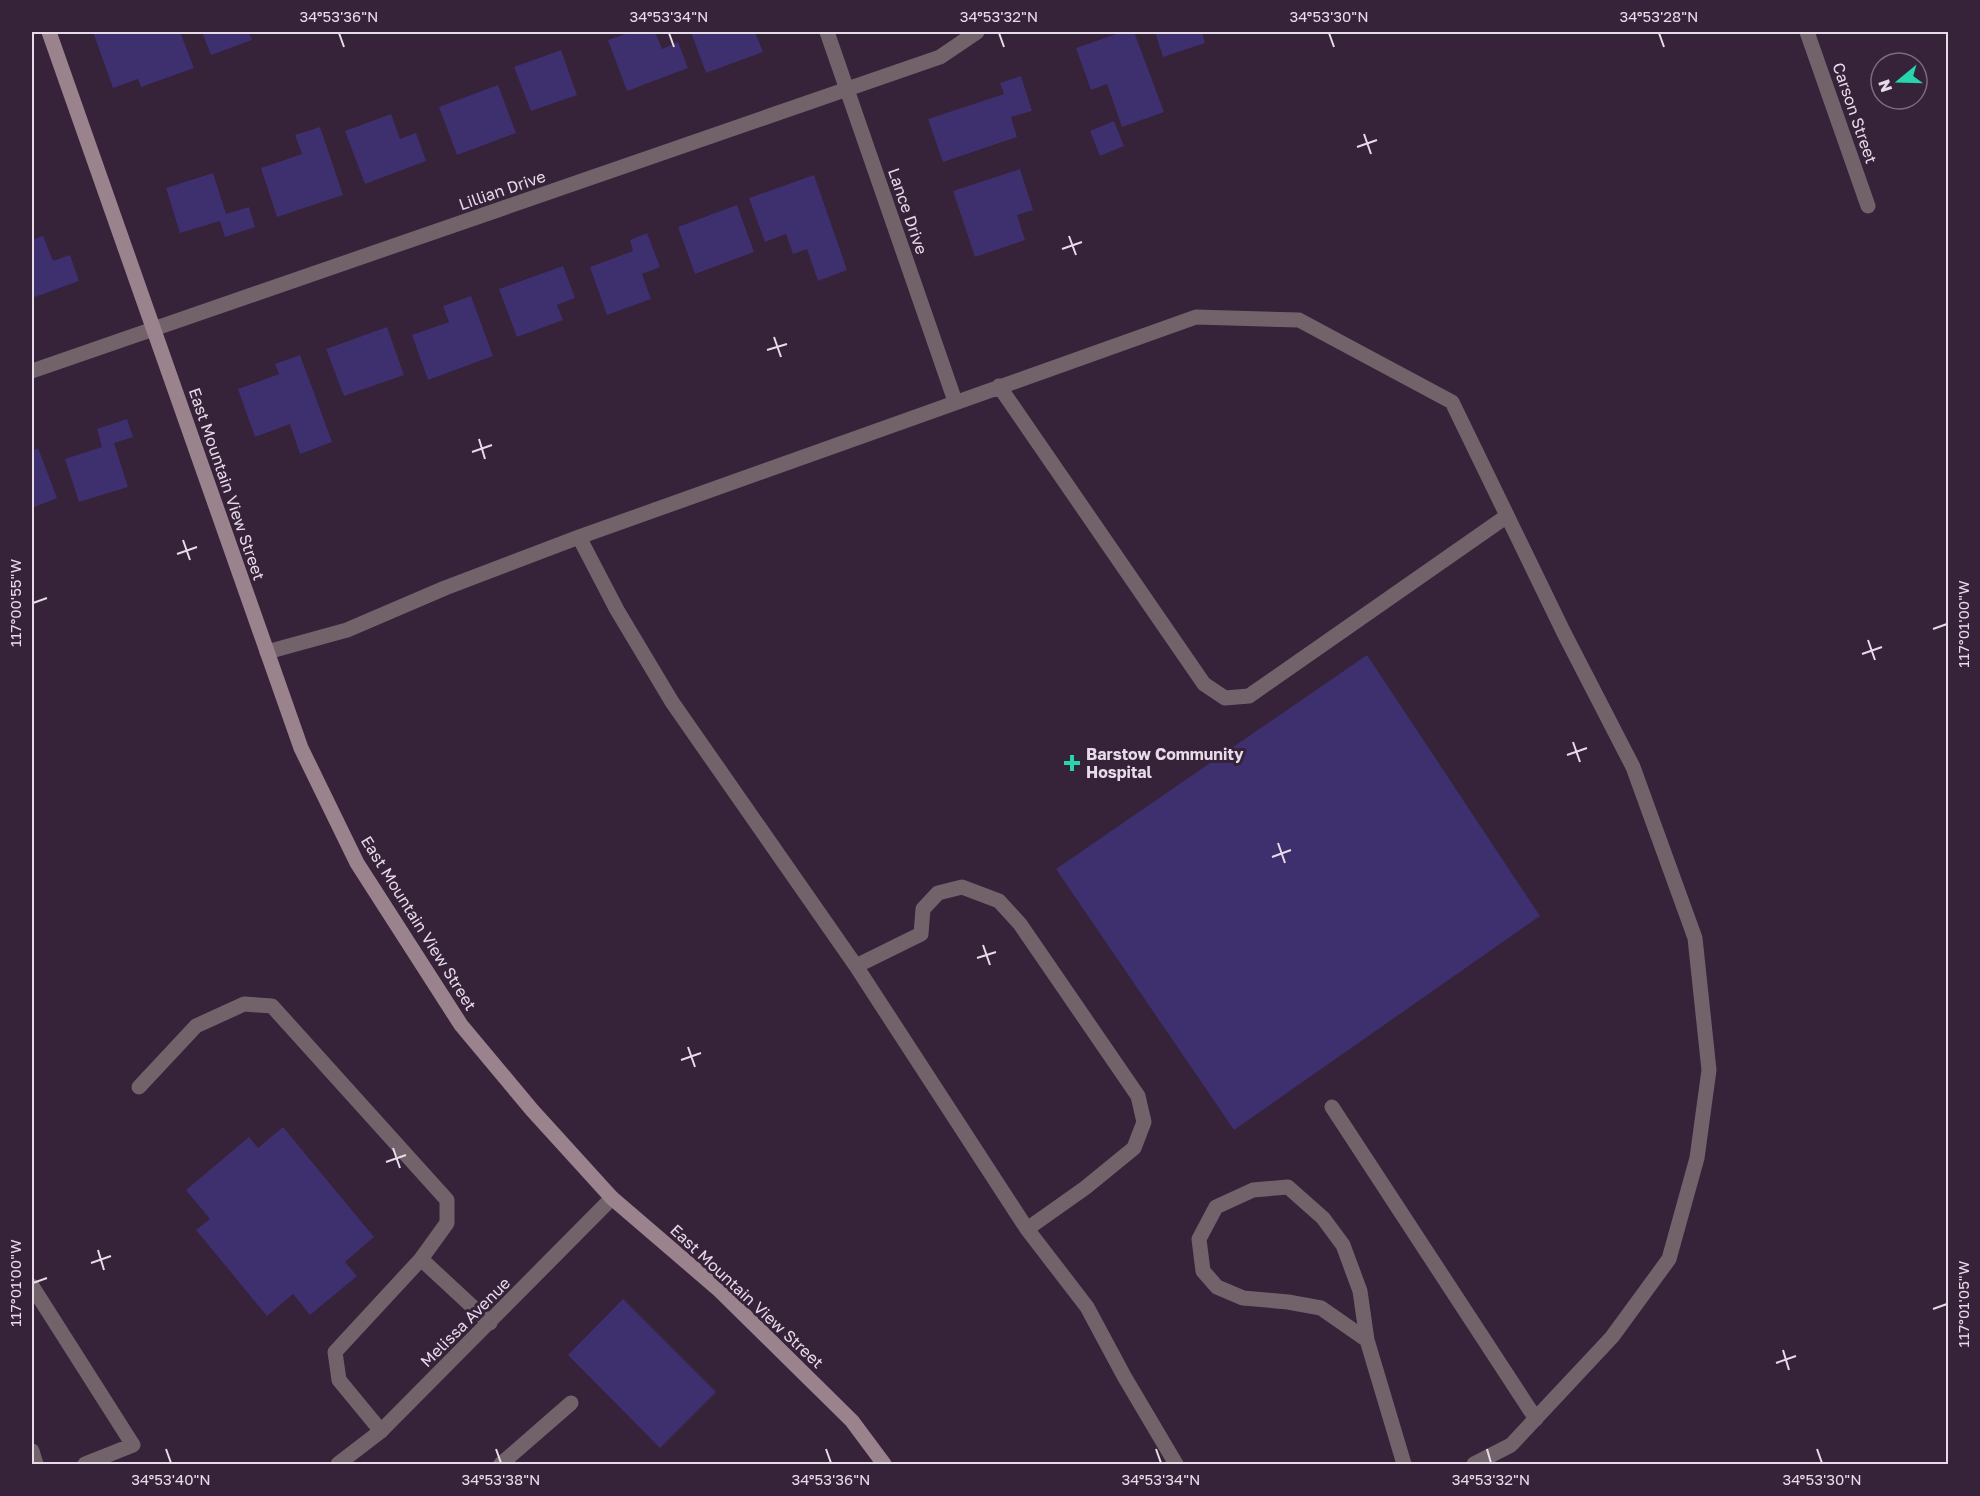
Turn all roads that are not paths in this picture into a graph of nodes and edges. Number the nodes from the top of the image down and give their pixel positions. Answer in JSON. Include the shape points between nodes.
{"nodes":[{"id":1,"x":49,"y":32,"type":"edge"},
{"id":2,"x":827,"y":32,"type":"edge"},
{"id":3,"x":977,"y":32,"type":"edge"},
{"id":4,"x":1807,"y":32,"type":"edge"},
{"id":5,"x":847,"y":90,"type":"junction"},
{"id":6,"x":1868,"y":206,"type":"dead end"},
{"id":7,"x":153,"y":330,"type":"junction"},
{"id":8,"x":32,"y":371,"type":"edge"},
{"id":9,"x":999,"y":386,"type":"junction"},
{"id":10,"x":955,"y":401,"type":"junction"},
{"id":11,"x":1507,"y":516,"type":"junction"},
{"id":12,"x":579,"y":537,"type":"junction"},
{"id":13,"x":267,"y":652,"type":"junction"},
{"id":14,"x":856,"y":966,"type":"junction"},
{"id":15,"x":139,"y":1087,"type":"dead end"},
{"id":16,"x":1332,"y":1107,"type":"dead end"},
{"id":17,"x":612,"y":1198,"type":"junction"},
{"id":18,"x":1027,"y":1229,"type":"junction"},
{"id":19,"x":421,"y":1259,"type":"junction"},
{"id":20,"x":32,"y":1286,"type":"edge"},
{"id":21,"x":490,"y":1323,"type":"junction"},
{"id":22,"x":1367,"y":1340,"type":"junction"},
{"id":23,"x":571,"y":1403,"type":"dead end"},
{"id":24,"x":1536,"y":1419,"type":"junction"},
{"id":25,"x":381,"y":1431,"type":"junction"},
{"id":26,"x":32,"y":1451,"type":"edge"},
{"id":27,"x":36,"y":1464,"type":"edge"},
{"id":28,"x":85,"y":1464,"type":"edge"},
{"id":29,"x":338,"y":1464,"type":"edge"},
{"id":30,"x":501,"y":1464,"type":"edge"},
{"id":31,"x":884,"y":1464,"type":"edge"},
{"id":32,"x":1176,"y":1464,"type":"edge"},
{"id":33,"x":1404,"y":1464,"type":"edge"},
{"id":34,"x":1474,"y":1464,"type":"edge"}],
"edges":[{"from":1,"to":7,"type":"main road","name":"East Mountain View Street"},
{"from":2,"to":5,"type":"street","name":"Lance Drive"},
{"from":3,"to":5,"type":"street","name":"Lillian Drive","via":[[940,57]]},
{"from":4,"to":6,"type":"street","name":"Carson Street"},
{"from":5,"to":7,"type":"street","name":"Lillian Drive"},
{"from":5,"to":10,"type":"street","name":"Lance Drive"},
{"from":7,"to":8,"type":"street","name":"Lillian Drive"},
{"from":7,"to":13,"type":"main road","name":"East Mountain View Street"},
{"from":9,"to":10,"type":"street"},
{"from":9,"to":11,"type":"street","via":[[1196,317],[1299,320],[1452,402]]},
{"from":9,"to":11,"type":"street","via":[[1204,684],[1225,698],[1249,696]]},
{"from":10,"to":12,"type":"street"},
{"from":11,"to":24,"type":"street","via":[[1633,767],[1695,938],[1709,1070],[1697,1158],[1669,1259],[1612,1336]]},
{"from":12,"to":13,"type":"street","via":[[346,630]]},
{"from":12,"to":14,"type":"street","via":[[672,702]]},
{"from":13,"to":17,"type":"main road","name":"East Mountain View Street","via":[[301,748],[357,862],[461,1025]]},
{"from":14,"to":18,"type":"street"},
{"from":14,"to":18,"type":"street","via":[[921,934],[923,909],[938,893],[962,887],[999,901],[1020,924],[1138,1096],[1144,1122],[1134,1148]]},
{"from":15,"to":19,"type":"street","via":[[196,1026],[244,1004],[272,1006],[447,1200],[447,1223]]},
{"from":16,"to":24,"type":"street"},
{"from":17,"to":21,"type":"street","name":"Melissa Avenue"},
{"from":17,"to":31,"type":"main road","name":"East Mountain View Street","via":[[760,1330],[852,1421]]},
{"from":18,"to":32,"type":"street","via":[[1087,1307]]},
{"from":19,"to":21,"type":"street"},
{"from":19,"to":25,"type":"street","via":[[335,1352],[339,1380]]},
{"from":20,"to":28,"type":"street","via":[[133,1445]]},
{"from":21,"to":25,"type":"street","name":"Melissa Avenue"},
{"from":22,"to":22,"type":"street","via":[[1360,1291],[1343,1245],[1323,1218],[1288,1187],[1253,1190],[1216,1207],[1199,1239],[1203,1271],[1217,1287],[1244,1298],[1321,1308]]},
{"from":22,"to":33,"type":"street"},
{"from":23,"to":30,"type":"street"},
{"from":24,"to":34,"type":"street","via":[[1511,1445]]},
{"from":25,"to":29,"type":"street","name":"Melissa Avenue"},
{"from":26,"to":27,"type":"street"}]}
